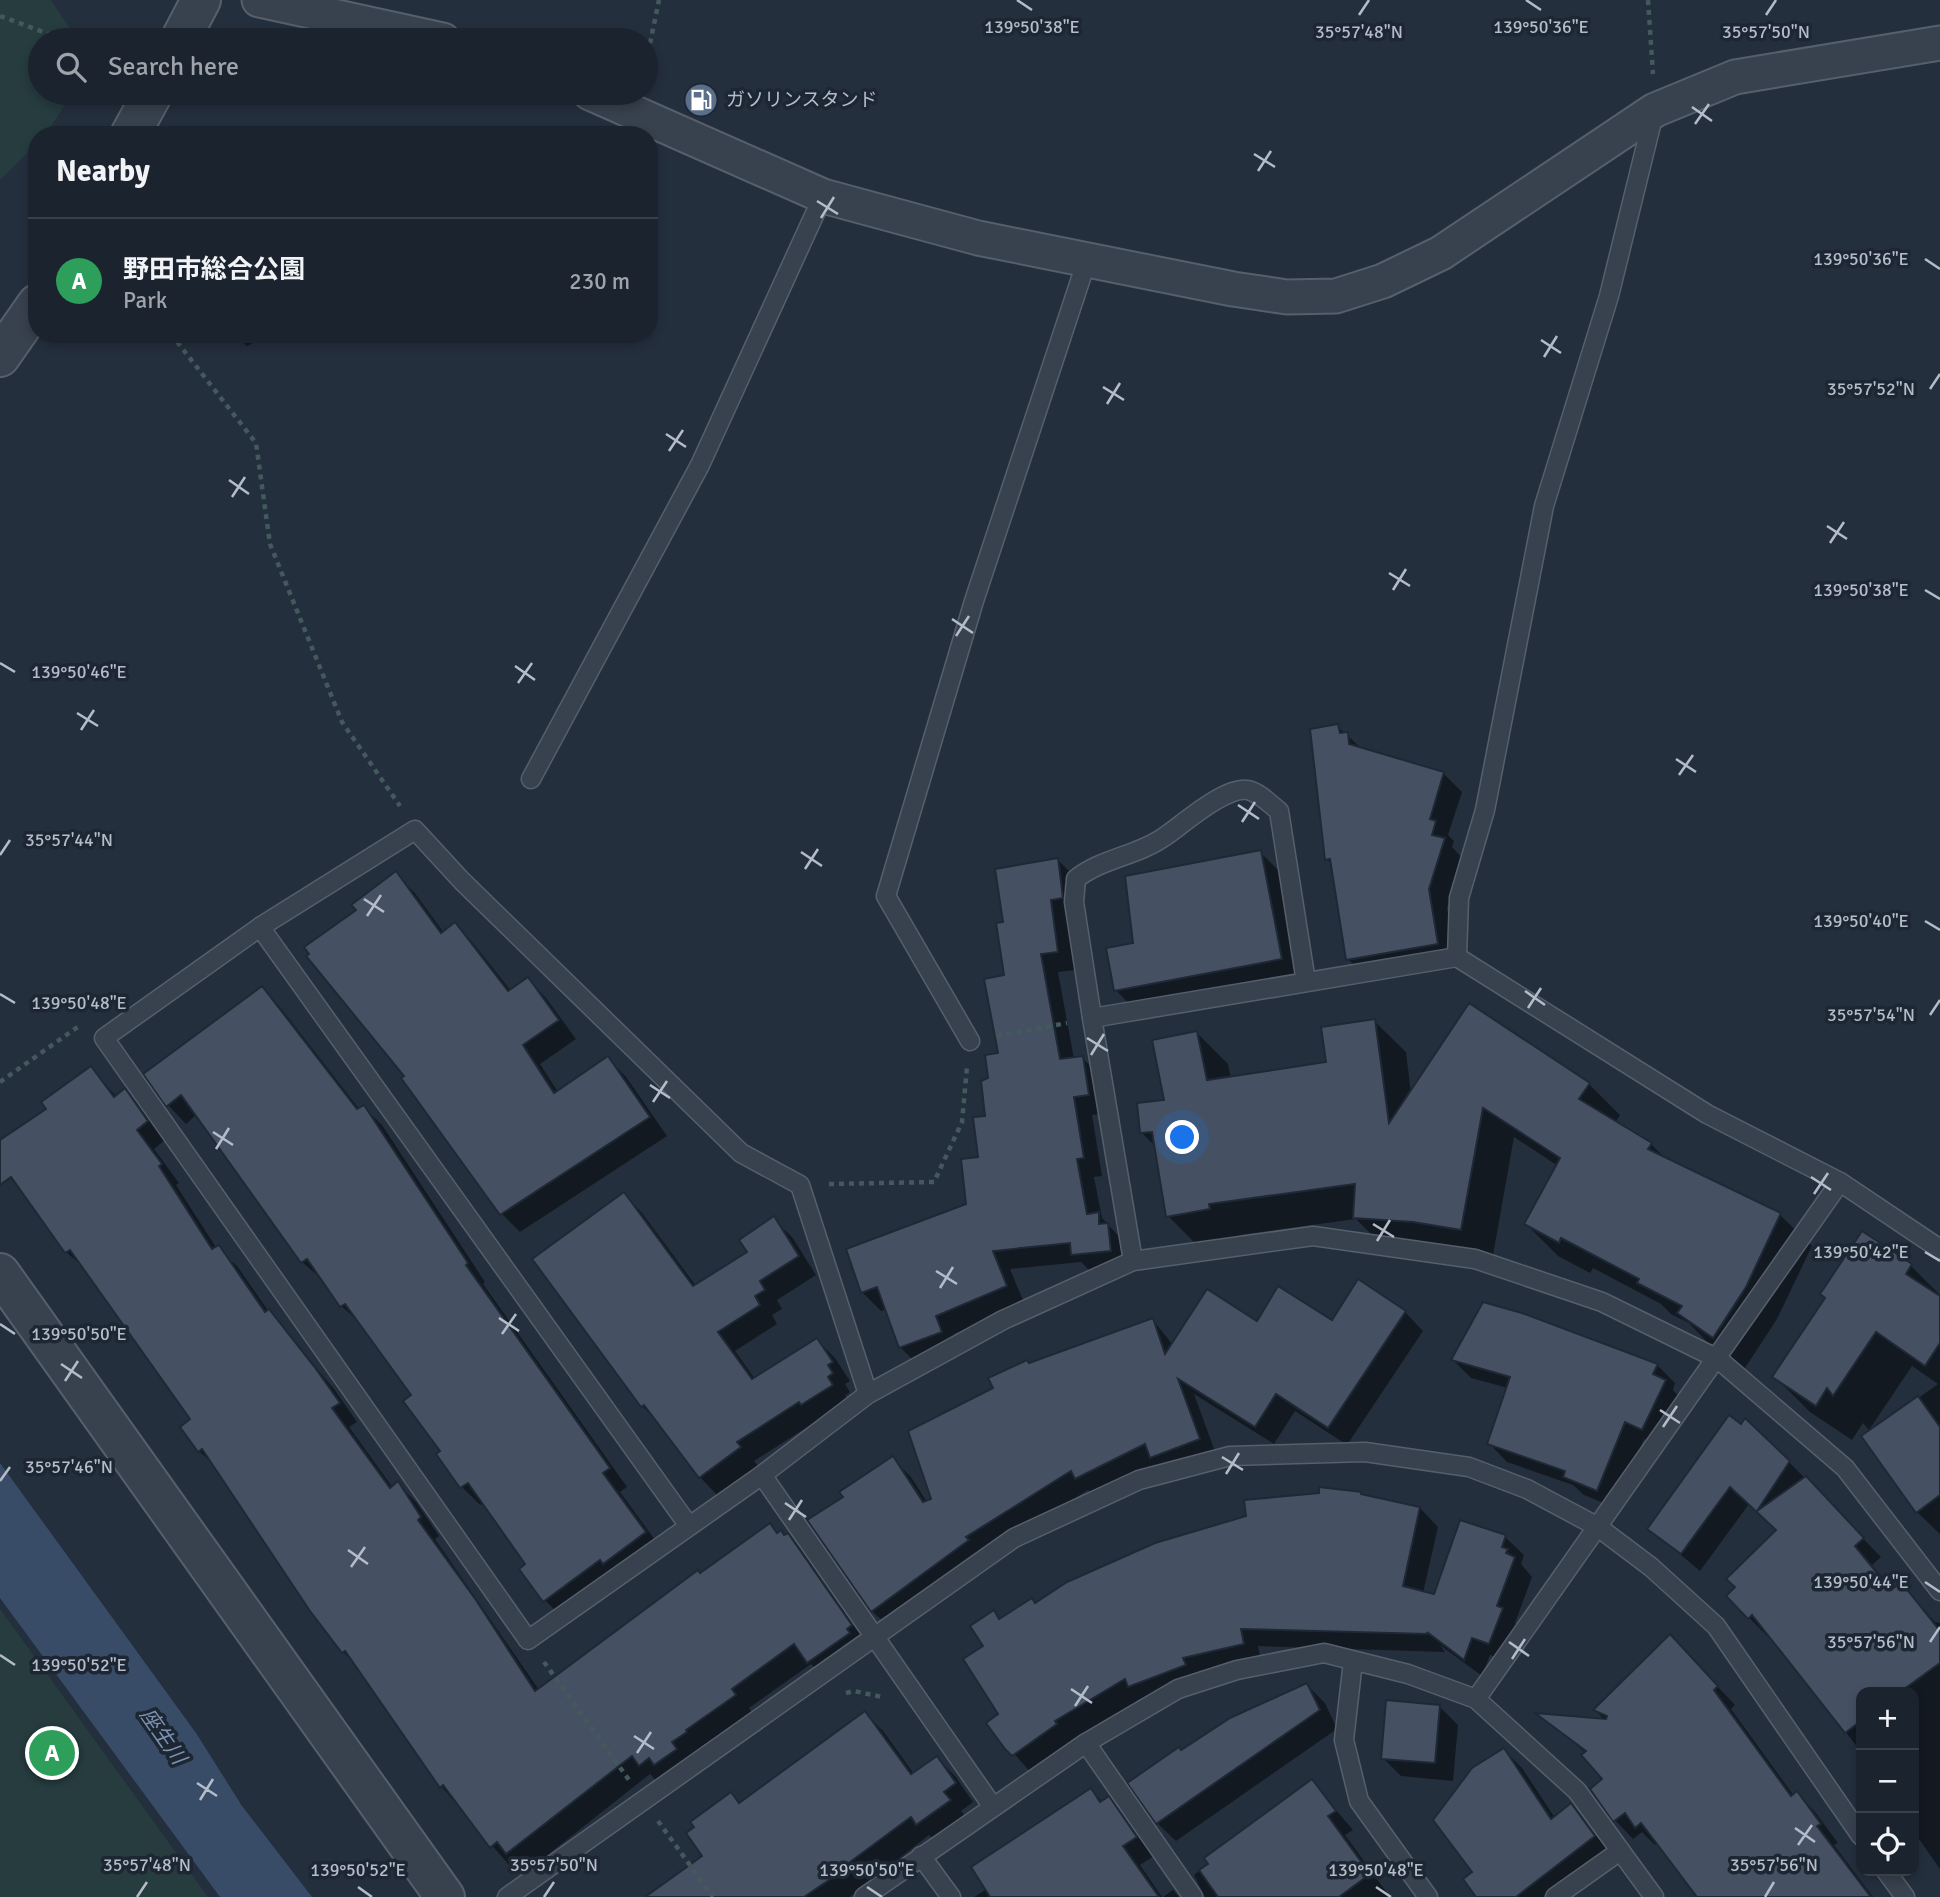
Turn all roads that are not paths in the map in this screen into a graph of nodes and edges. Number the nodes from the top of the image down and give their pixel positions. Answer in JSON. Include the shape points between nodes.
{"nodes":[{"id":1,"x":201,"y":0,"type":"edge"},
{"id":2,"x":259,"y":0,"type":"edge"},
{"id":3,"x":186,"y":28,"type":"edge"},
{"id":4,"x":388,"y":28,"type":"edge"},
{"id":5,"x":1940,"y":43,"type":"edge"},
{"id":6,"x":147,"y":105,"type":"edge"},
{"id":7,"x":617,"y":105,"type":"edge"},
{"id":8,"x":1655,"y":110,"type":"junction"},
{"id":9,"x":136,"y":126,"type":"edge"},
{"id":10,"x":823,"y":195,"type":"junction"},
{"id":11,"x":1087,"y":260,"type":"junction"},
{"id":12,"x":28,"y":317,"type":"edge"},
{"id":13,"x":0,"y":357,"type":"edge"},
{"id":14,"x":531,"y":779,"type":"dead end"},
{"id":15,"x":260,"y":927,"type":"junction"},
{"id":16,"x":1457,"y":957,"type":"junction"},
{"id":17,"x":1306,"y":982,"type":"junction"},
{"id":18,"x":1092,"y":1018,"type":"junction"},
{"id":19,"x":970,"y":1041,"type":"road end"},
{"id":20,"x":1840,"y":1182,"type":"junction"},
{"id":21,"x":1940,"y":1249,"type":"edge"},
{"id":22,"x":1133,"y":1261,"type":"junction"},
{"id":23,"x":0,"y":1273,"type":"edge"},
{"id":24,"x":1718,"y":1359,"type":"junction"},
{"id":25,"x":868,"y":1394,"type":"junction"},
{"id":26,"x":762,"y":1475,"type":"junction"},
{"id":27,"x":689,"y":1526,"type":"junction"},
{"id":28,"x":1598,"y":1527,"type":"junction"},
{"id":29,"x":1940,"y":1591,"type":"edge"},
{"id":30,"x":878,"y":1637,"type":"junction"},
{"id":31,"x":1353,"y":1661,"type":"junction"},
{"id":32,"x":1476,"y":1699,"type":"junction"},
{"id":33,"x":1086,"y":1743,"type":"junction"},
{"id":34,"x":993,"y":1807,"type":"junction"},
{"id":35,"x":1856,"y":1829,"type":"edge"},
{"id":36,"x":1620,"y":1851,"type":"junction"},
{"id":37,"x":922,"y":1856,"type":"junction"},
{"id":38,"x":1890,"y":1876,"type":"edge"},
{"id":39,"x":444,"y":1897,"type":"edge"},
{"id":40,"x":506,"y":1897,"type":"edge"},
{"id":41,"x":864,"y":1897,"type":"edge"},
{"id":42,"x":951,"y":1897,"type":"edge"},
{"id":43,"x":1193,"y":1897,"type":"edge"},
{"id":44,"x":1428,"y":1897,"type":"edge"},
{"id":45,"x":1555,"y":1897,"type":"edge"},
{"id":46,"x":1654,"y":1897,"type":"edge"},
{"id":47,"x":1905,"y":1897,"type":"edge"}],
"edges":[{"from":1,"to":3,"type":"street"},
{"from":2,"to":4,"type":"street"},
{"from":5,"to":8,"type":"street","via":[[1735,77]]},
{"from":6,"to":9,"type":"street"},
{"from":7,"to":10,"type":"street"},
{"from":8,"to":11,"type":"street","via":[[1441,253],[1383,281],[1336,296],[1287,297]]},
{"from":8,"to":16,"type":"lane","via":[[1609,296],[1544,506],[1485,810],[1459,898]]},
{"from":10,"to":11,"type":"street","via":[[978,238]]},
{"from":10,"to":14,"type":"lane","via":[[700,465]]},
{"from":11,"to":19,"type":"lane","via":[[974,601],[886,897]]},
{"from":12,"to":13,"type":"street"},
{"from":15,"to":25,"type":"lane","via":[[415,830],[741,1153],[800,1185]]},
{"from":15,"to":27,"type":"lane"},
{"from":15,"to":27,"type":"lane","via":[[104,1038],[528,1640]]},
{"from":16,"to":17,"type":"lane"},
{"from":16,"to":20,"type":"lane","via":[[1707,1114]]},
{"from":17,"to":18,"type":"lane"},
{"from":17,"to":18,"type":"lane","via":[[1279,811],[1246,790],[1224,795],[1160,840],[1089,869],[1076,879],[1074,902]]},
{"from":18,"to":22,"type":"lane"},
{"from":20,"to":21,"type":"lane"},
{"from":20,"to":24,"type":"lane"},
{"from":22,"to":24,"type":"lane","via":[[1312,1236],[1475,1259],[1602,1301]]},
{"from":22,"to":25,"type":"lane","via":[[1003,1320]]},
{"from":23,"to":39,"type":"street"},
{"from":24,"to":28,"type":"lane"},
{"from":24,"to":29,"type":"lane","via":[[1845,1468]]},
{"from":25,"to":26,"type":"lane"},
{"from":26,"to":27,"type":"lane"},
{"from":26,"to":30,"type":"lane"},
{"from":28,"to":30,"type":"lane","via":[[1527,1489],[1469,1467],[1364,1452],[1230,1455],[1139,1480],[1014,1538]]},
{"from":28,"to":32,"type":"lane"},
{"from":28,"to":35,"type":"lane","via":[[1716,1626]]},
{"from":30,"to":34,"type":"lane"},
{"from":30,"to":40,"type":"lane"},
{"from":31,"to":32,"type":"lane","via":[[1408,1674]]},
{"from":31,"to":33,"type":"lane","via":[[1324,1653],[1237,1670],[1178,1689]]},
{"from":31,"to":44,"type":"lane","via":[[1344,1740],[1359,1801]]},
{"from":32,"to":36,"type":"lane","via":[[1577,1791]]},
{"from":33,"to":34,"type":"lane"},
{"from":33,"to":43,"type":"lane"},
{"from":34,"to":37,"type":"lane"},
{"from":36,"to":45,"type":"lane"},
{"from":36,"to":46,"type":"lane"},
{"from":37,"to":41,"type":"lane"},
{"from":37,"to":42,"type":"lane"},
{"from":38,"to":47,"type":"lane"}]}
